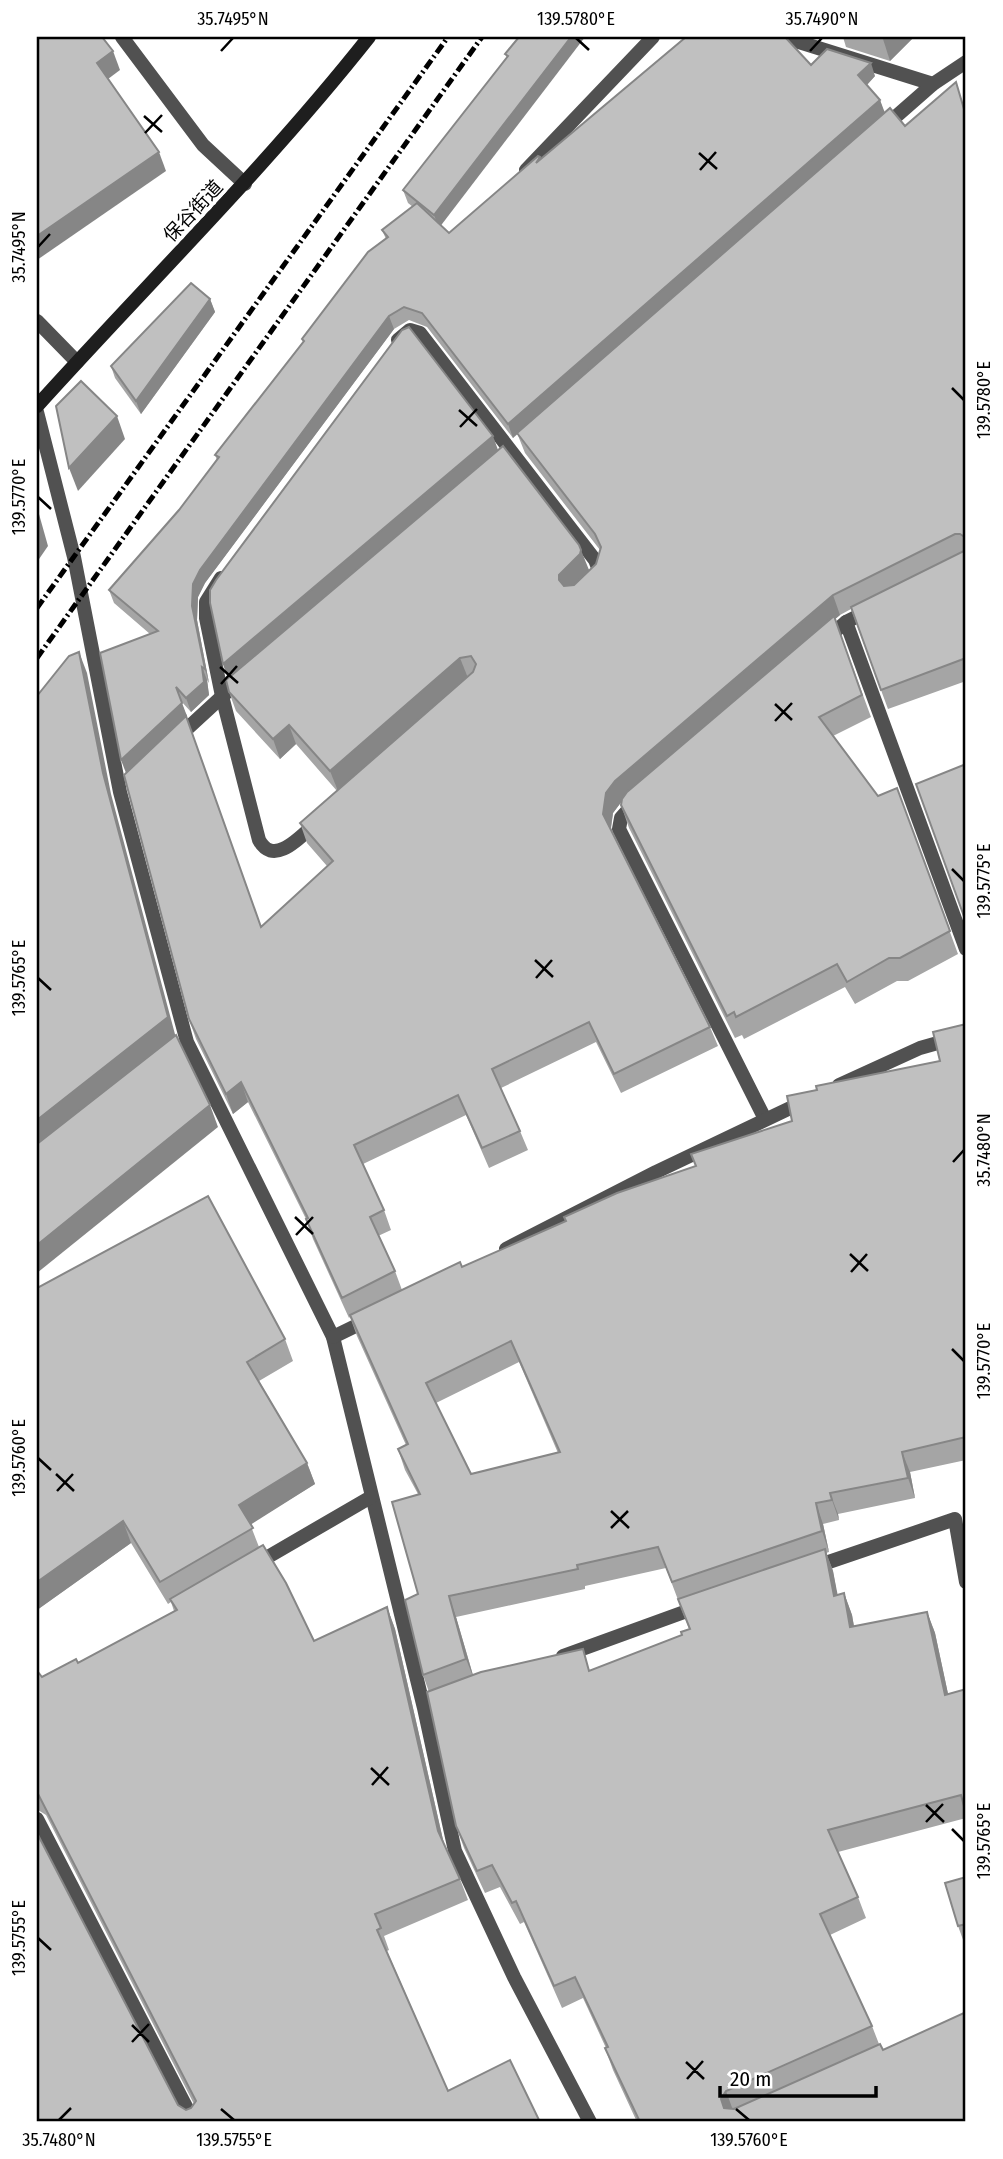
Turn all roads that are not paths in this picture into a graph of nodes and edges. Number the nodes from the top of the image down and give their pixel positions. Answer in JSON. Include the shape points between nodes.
{"nodes":[{"id":1,"x":122,"y":37,"type":"edge"},
{"id":2,"x":369,"y":37,"type":"edge"},
{"id":3,"x":653,"y":37,"type":"edge"},
{"id":4,"x":783,"y":37,"type":"edge"},
{"id":5,"x":966,"y":62,"type":"edge"},
{"id":6,"x":933,"y":84,"type":"junction"},
{"id":7,"x":873,"y":137,"type":"edge"},
{"id":8,"x":518,"y":178,"type":"edge"},
{"id":9,"x":244,"y":184,"type":"junction"},
{"id":10,"x":37,"y":321,"type":"edge"},
{"id":11,"x":392,"y":348,"type":"edge"},
{"id":12,"x":76,"y":362,"type":"junction"},
{"id":13,"x":37,"y":406,"type":"edge"},
{"id":14,"x":37,"y":412,"type":"edge"},
{"id":15,"x":229,"y":567,"type":"edge"},
{"id":16,"x":585,"y":589,"type":"edge"},
{"id":17,"x":882,"y":604,"type":"edge"},
{"id":18,"x":846,"y":622,"type":"junction"},
{"id":19,"x":815,"y":649,"type":"edge"},
{"id":20,"x":243,"y":679,"type":"edge"},
{"id":21,"x":222,"y":696,"type":"junction"},
{"id":22,"x":171,"y":744,"type":"edge"},
{"id":23,"x":649,"y":790,"type":"edge"},
{"id":24,"x":329,"y":811,"type":"edge"},
{"id":25,"x":966,"y":949,"type":"edge"},
{"id":26,"x":966,"y":1035,"type":"edge"},
{"id":27,"x":765,"y":1119,"type":"junction"},
{"id":28,"x":499,"y":1253,"type":"edge"},
{"id":29,"x":381,"y":1313,"type":"edge"},
{"id":30,"x":334,"y":1337,"type":"junction"},
{"id":31,"x":371,"y":1497,"type":"junction"},
{"id":32,"x":960,"y":1517,"type":"edge"},
{"id":33,"x":244,"y":1571,"type":"edge"},
{"id":34,"x":796,"y":1573,"type":"edge"},
{"id":35,"x":966,"y":1581,"type":"edge"},
{"id":36,"x":717,"y":1600,"type":"edge"},
{"id":37,"x":550,"y":1661,"type":"edge"},
{"id":38,"x":37,"y":1819,"type":"edge"},
{"id":39,"x":194,"y":2122,"type":"edge"},
{"id":40,"x":590,"y":2122,"type":"edge"}],
"edges":[{"from":1,"to":9,"type":"street","via":[[203,145]]},
{"from":2,"to":9,"type":"main road","name":"保谷街道"},
{"from":3,"to":8,"type":"street"},
{"from":4,"to":6,"type":"street"},
{"from":5,"to":6,"type":"street"},
{"from":6,"to":7,"type":"street"},
{"from":9,"to":12,"type":"main road","name":"保谷街道"},
{"from":10,"to":12,"type":"street"},
{"from":11,"to":16,"type":"street","via":[[410,330],[420,333],[595,560],[599,570]]},
{"from":12,"to":13,"type":"main road","name":"保谷街道"},
{"from":14,"to":30,"type":"street","via":[[74,557],[182,1046]]},
{"from":15,"to":21,"type":"street","via":[[206,602]]},
{"from":17,"to":18,"type":"street"},
{"from":18,"to":19,"type":"street"},
{"from":18,"to":25,"type":"street"},
{"from":20,"to":21,"type":"street"},
{"from":21,"to":22,"type":"street"},
{"from":21,"to":24,"type":"street","via":[[263,848],[280,851]]},
{"from":23,"to":27,"type":"street","via":[[628,808],[619,829]]},
{"from":26,"to":27,"type":"street","via":[[920,1048]]},
{"from":27,"to":28,"type":"street"},
{"from":29,"to":30,"type":"street"},
{"from":30,"to":31,"type":"street"},
{"from":31,"to":33,"type":"street"},
{"from":31,"to":40,"type":"street","via":[[430,1705],[455,1851]]},
{"from":32,"to":34,"type":"street"},
{"from":32,"to":35,"type":"street"},
{"from":36,"to":37,"type":"street"},
{"from":38,"to":39,"type":"street"}]}
